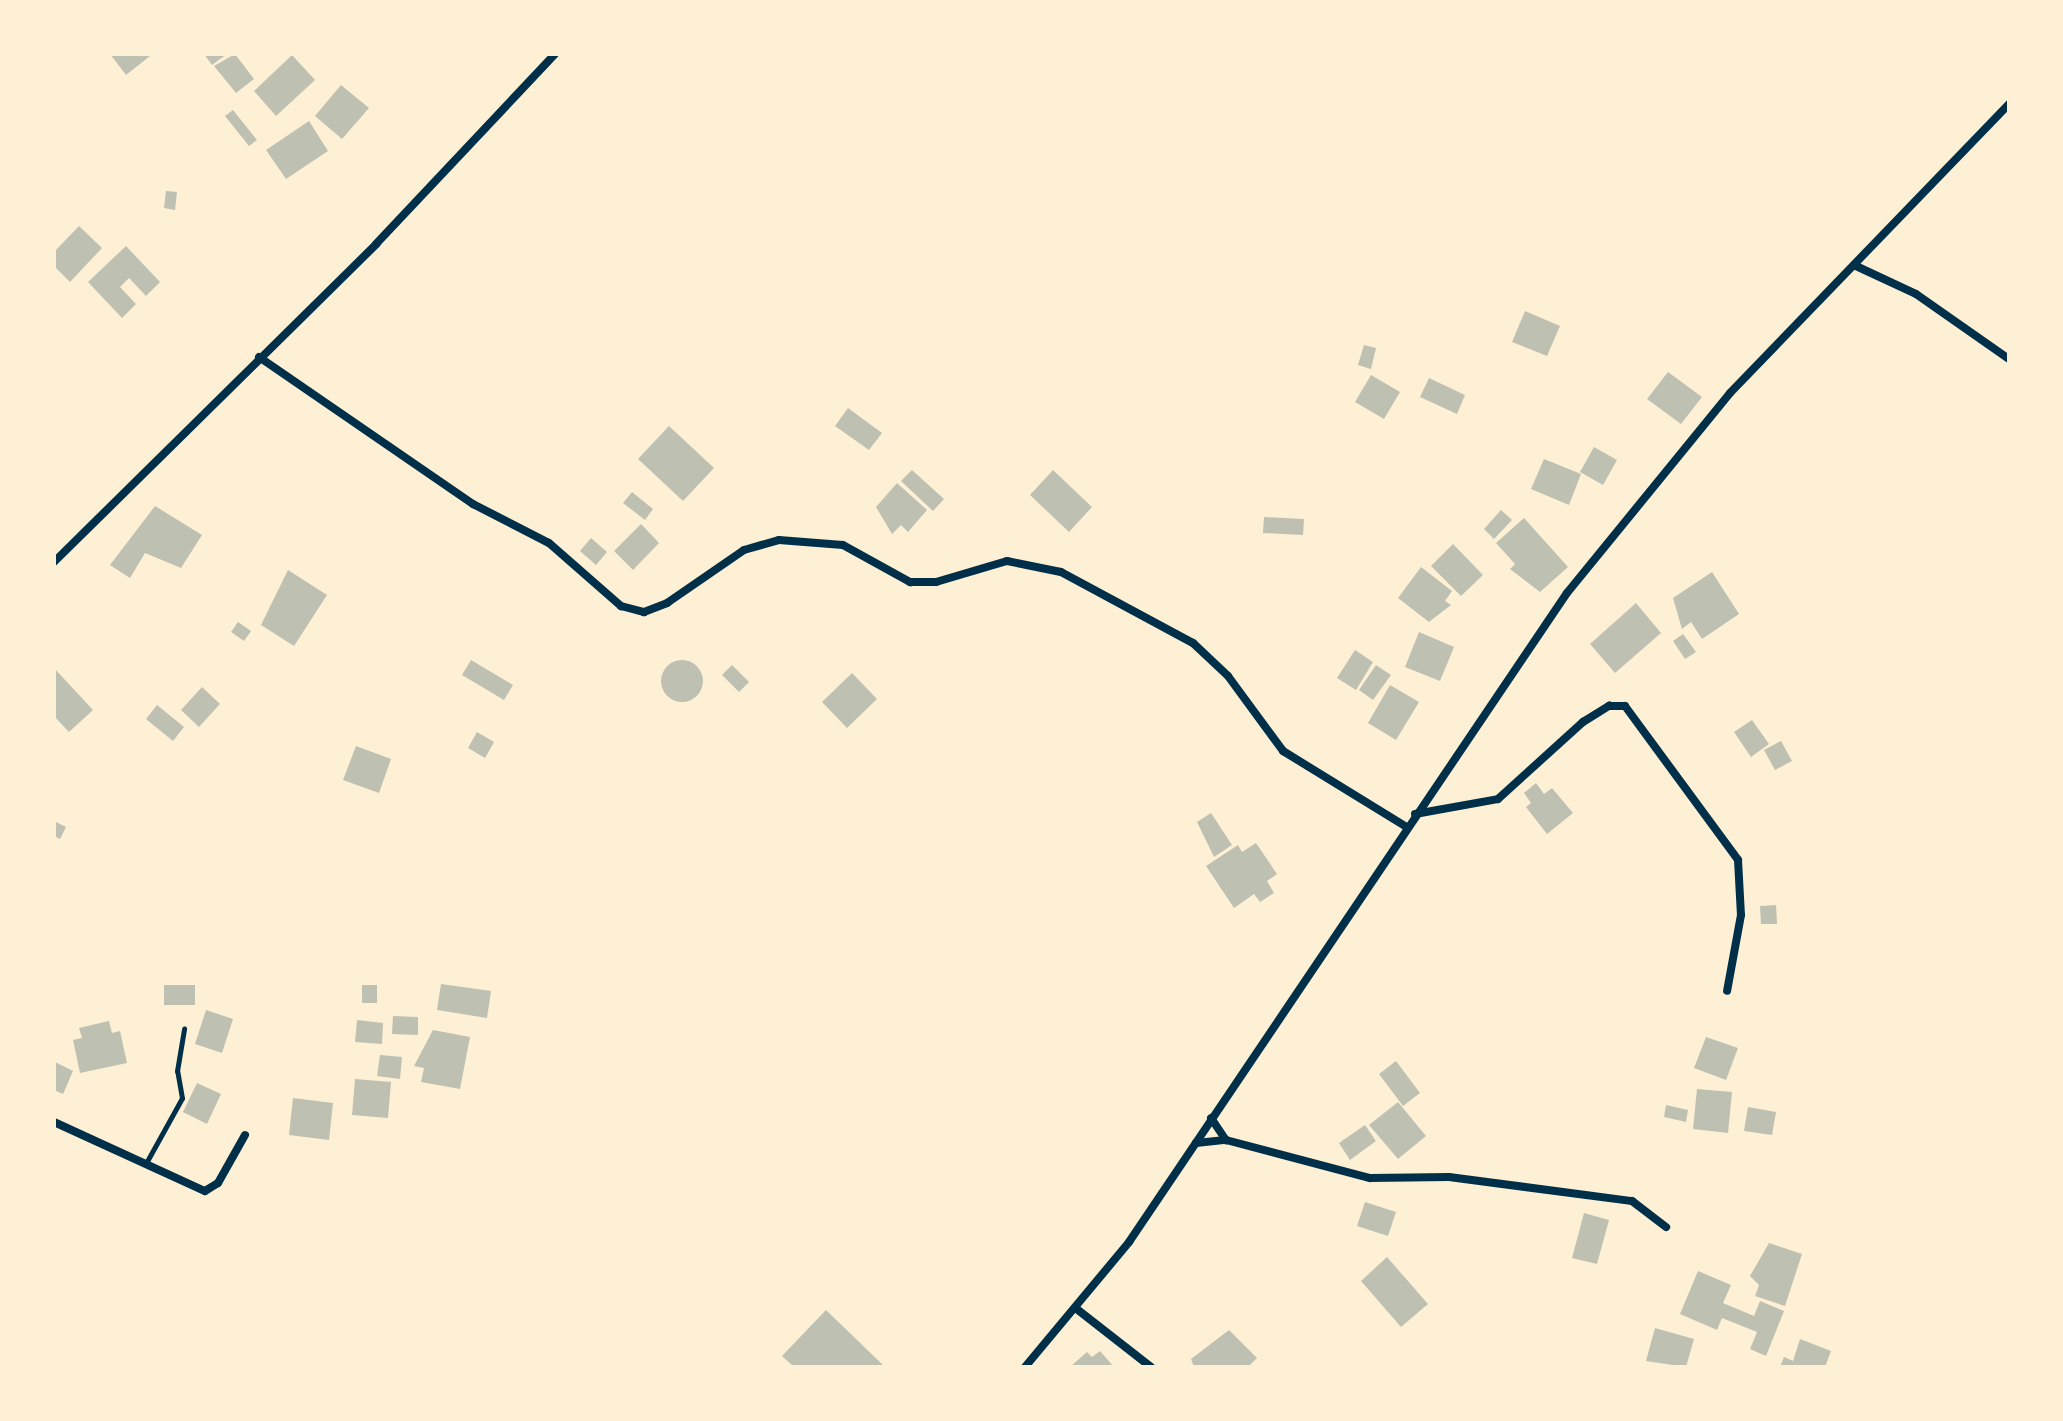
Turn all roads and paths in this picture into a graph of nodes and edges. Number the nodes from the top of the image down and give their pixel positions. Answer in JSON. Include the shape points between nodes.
{"nodes":[{"id":1,"x":555,"y":54,"type":"edge"},
{"id":2,"x":2009,"y":104,"type":"edge"},
{"id":3,"x":1856,"y":266,"type":"junction"},
{"id":4,"x":259,"y":357,"type":"junction"},
{"id":5,"x":2009,"y":359,"type":"edge"},
{"id":6,"x":54,"y":562,"type":"edge"},
{"id":7,"x":1415,"y":814,"type":"junction"},
{"id":8,"x":1405,"y":826,"type":"junction"},
{"id":9,"x":1727,"y":991,"type":"dead end"},
{"id":10,"x":184,"y":1029,"type":"dead end"},
{"id":11,"x":1211,"y":1118,"type":"junction"},
{"id":12,"x":54,"y":1122,"type":"edge"},
{"id":13,"x":245,"y":1135,"type":"dead end"},
{"id":14,"x":1226,"y":1140,"type":"junction"},
{"id":15,"x":1196,"y":1143,"type":"junction"},
{"id":16,"x":146,"y":1163,"type":"junction"},
{"id":17,"x":1666,"y":1227,"type":"dead end"},
{"id":18,"x":1078,"y":1310,"type":"junction"},
{"id":19,"x":1025,"y":1367,"type":"edge"},
{"id":20,"x":1151,"y":1367,"type":"edge"}],
"edges":[{"from":1,"to":4,"type":"street"},
{"from":2,"to":3,"type":"street"},
{"from":3,"to":5,"type":"street","via":[[1916,294]]},
{"from":3,"to":7,"type":"street","via":[[1676,454],[1567,593]]},
{"from":4,"to":6,"type":"street"},
{"from":4,"to":8,"type":"street","via":[[473,504],[549,543],[621,606],[644,612],[667,603],[744,550],[779,540],[843,545],[910,582],[936,582],[1007,561],[1061,572],[1193,643],[1228,676],[1283,751]]},
{"from":7,"to":8,"type":"street"},
{"from":7,"to":9,"type":"street","via":[[1498,799],[1583,722],[1625,706],[1738,860],[1741,915]]},
{"from":8,"to":11,"type":"street"},
{"from":10,"to":16,"type":"lane","via":[[177,1071],[182,1098]]},
{"from":11,"to":14,"type":"street"},
{"from":11,"to":15,"type":"street"},
{"from":12,"to":16,"type":"street"},
{"from":13,"to":16,"type":"street","via":[[212,1189],[193,1188]]},
{"from":14,"to":15,"type":"street"},
{"from":14,"to":17,"type":"street","via":[[1370,1178],[1449,1177],[1632,1201]]},
{"from":15,"to":18,"type":"street"},
{"from":18,"to":19,"type":"street"},
{"from":18,"to":20,"type":"street","via":[[1111,1329]]}]}
